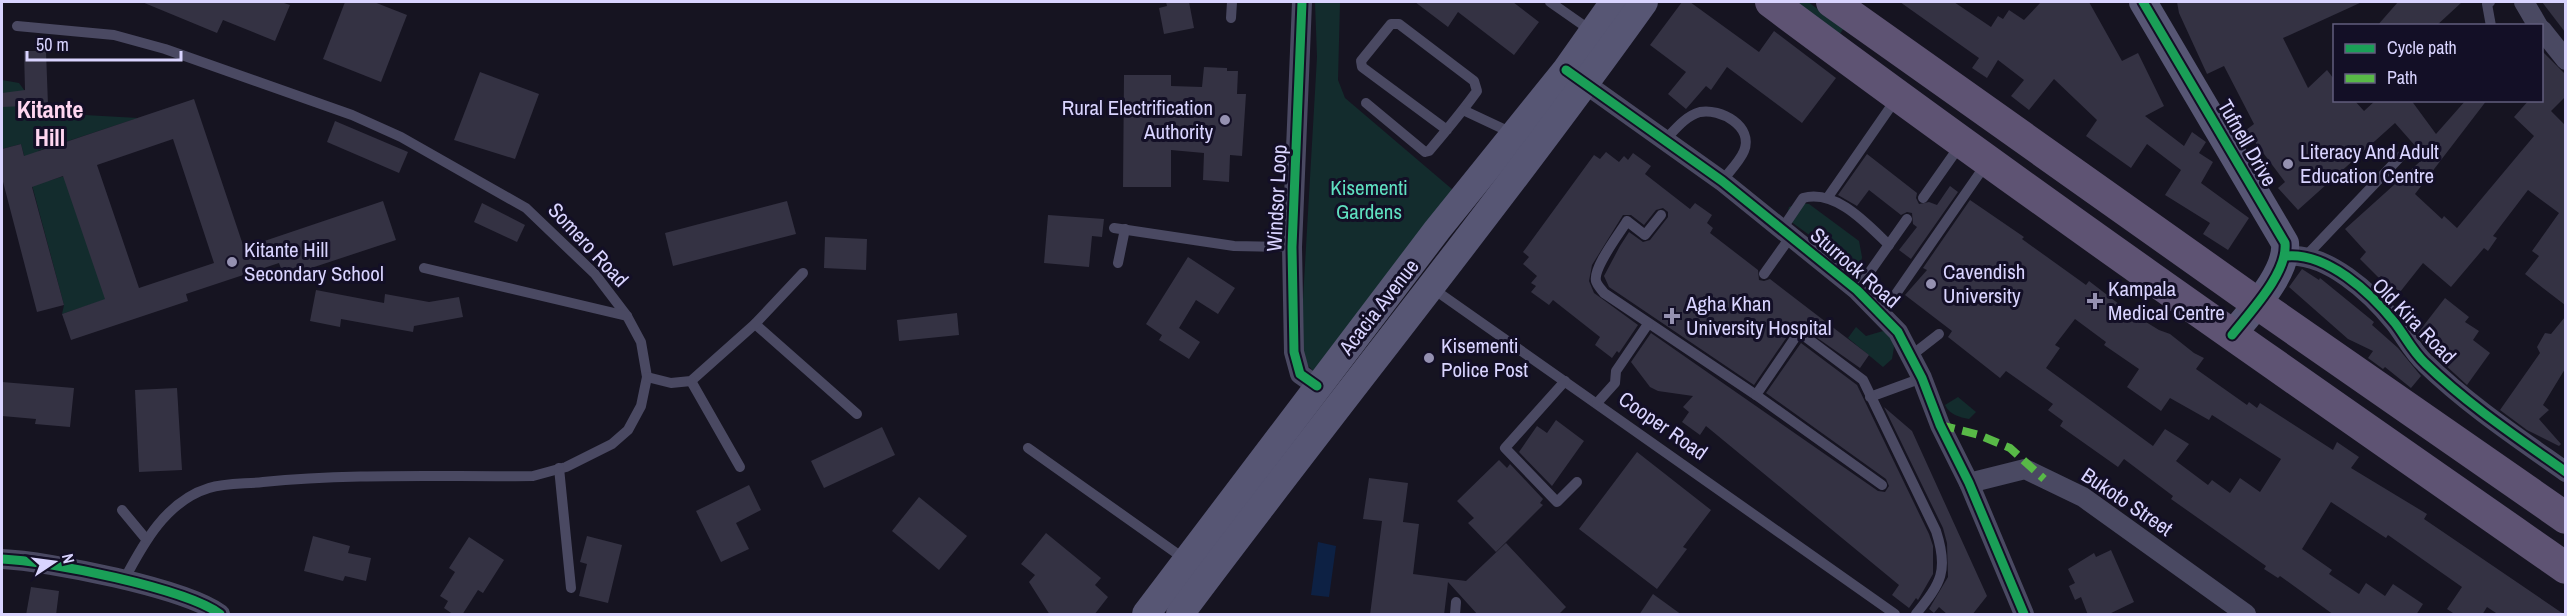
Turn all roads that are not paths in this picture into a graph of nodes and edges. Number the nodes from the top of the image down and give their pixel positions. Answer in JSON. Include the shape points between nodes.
{"nodes":[{"id":1,"x":1232,"y":2,"type":"edge"},
{"id":2,"x":1302,"y":2,"type":"edge"},
{"id":3,"x":1550,"y":2,"type":"edge"},
{"id":4,"x":1614,"y":2,"type":"edge"},
{"id":5,"x":1644,"y":2,"type":"edge"},
{"id":6,"x":1771,"y":2,"type":"edge"},
{"id":7,"x":1832,"y":2,"type":"edge"},
{"id":8,"x":2143,"y":2,"type":"edge"},
{"id":9,"x":2490,"y":2,"type":"edge"},
{"id":10,"x":2523,"y":2,"type":"edge"},
{"id":11,"x":1231,"y":18,"type":"dead end"},
{"id":12,"x":2491,"y":24,"type":"edge"},
{"id":13,"x":2537,"y":24,"type":"edge"},
{"id":14,"x":17,"y":26,"type":"dead end"},
{"id":15,"x":2543,"y":32,"type":"edge"},
{"id":16,"x":1593,"y":33,"type":"junction"},
{"id":17,"x":2565,"y":60,"type":"edge"},
{"id":18,"x":1576,"y":77,"type":"junction"},
{"id":19,"x":1898,"y":96,"type":"junction"},
{"id":20,"x":1366,"y":103,"type":"dead end"},
{"id":21,"x":1463,"y":110,"type":"junction"},
{"id":22,"x":1447,"y":130,"type":"junction"},
{"id":23,"x":1514,"y":134,"type":"junction"},
{"id":24,"x":1664,"y":141,"type":"junction"},
{"id":25,"x":1963,"y":142,"type":"junction"},
{"id":26,"x":2401,"y":156,"type":"dead end"},
{"id":27,"x":1988,"y":160,"type":"junction"},
{"id":28,"x":1722,"y":181,"type":"junction"},
{"id":29,"x":1828,"y":197,"type":"junction"},
{"id":30,"x":1923,"y":198,"type":"dead end"},
{"id":31,"x":1661,"y":216,"type":"dead end"},
{"id":32,"x":1907,"y":219,"type":"dead end"},
{"id":33,"x":1786,"y":233,"type":"junction"},
{"id":34,"x":1889,"y":245,"type":"junction"},
{"id":35,"x":1292,"y":247,"type":"junction"},
{"id":36,"x":2296,"y":256,"type":"junction"},
{"id":37,"x":1118,"y":263,"type":"dead end"},
{"id":38,"x":424,"y":268,"type":"dead end"},
{"id":39,"x":803,"y":273,"type":"dead end"},
{"id":40,"x":1764,"y":274,"type":"dead end"},
{"id":41,"x":1420,"y":278,"type":"junction"},
{"id":42,"x":1857,"y":290,"type":"junction"},
{"id":43,"x":2258,"y":304,"type":"junction"},
{"id":44,"x":1882,"y":314,"type":"junction"},
{"id":45,"x":627,"y":316,"type":"junction"},
{"id":46,"x":756,"y":324,"type":"junction"},
{"id":47,"x":1648,"y":324,"type":"junction"},
{"id":48,"x":1939,"y":334,"type":"dead end"},
{"id":49,"x":2232,"y":335,"type":"junction"},
{"id":50,"x":1912,"y":355,"type":"junction"},
{"id":51,"x":648,"y":377,"type":"junction"},
{"id":52,"x":1922,"y":378,"type":"junction"},
{"id":53,"x":691,"y":381,"type":"junction"},
{"id":54,"x":1565,"y":381,"type":"junction"},
{"id":55,"x":1317,"y":386,"type":"junction"},
{"id":56,"x":1756,"y":395,"type":"junction"},
{"id":57,"x":1870,"y":397,"type":"junction"},
{"id":58,"x":1597,"y":403,"type":"junction"},
{"id":59,"x":857,"y":414,"type":"dead end"},
{"id":60,"x":1028,"y":448,"type":"dead end"},
{"id":61,"x":740,"y":467,"type":"dead end"},
{"id":62,"x":559,"y":468,"type":"junction"},
{"id":63,"x":2565,"y":472,"type":"edge"},
{"id":64,"x":1577,"y":482,"type":"dead end"},
{"id":65,"x":1969,"y":483,"type":"junction"},
{"id":66,"x":1882,"y":485,"type":"dead end"},
{"id":67,"x":122,"y":510,"type":"dead end"},
{"id":68,"x":2565,"y":518,"type":"edge"},
{"id":69,"x":146,"y":539,"type":"junction"},
{"id":70,"x":2,"y":559,"type":"edge"},
{"id":71,"x":1186,"y":561,"type":"junction"},
{"id":72,"x":2565,"y":568,"type":"edge"},
{"id":73,"x":124,"y":580,"type":"junction"},
{"id":74,"x":572,"y":588,"type":"dead end"},
{"id":75,"x":1456,"y":602,"type":"dead end"},
{"id":76,"x":1172,"y":610,"type":"edge"},
{"id":77,"x":220,"y":615,"type":"edge"},
{"id":78,"x":1455,"y":615,"type":"edge"},
{"id":79,"x":1895,"y":615,"type":"edge"},
{"id":80,"x":1916,"y":615,"type":"edge"},
{"id":81,"x":2024,"y":615,"type":"edge"},
{"id":82,"x":2246,"y":615,"type":"edge"}],
"edges":[{"from":1,"to":11,"type":"lane"},
{"from":2,"to":35,"type":"street","name":"Windsor Loop"},
{"from":3,"to":16,"type":"lane"},
{"from":4,"to":16,"type":"main road","name":"Acacia Avenue"},
{"from":5,"to":18,"type":"main road","name":"Acacia Avenue"},
{"from":6,"to":19,"type":"main road"},
{"from":7,"to":43,"type":"main road"},
{"from":8,"to":36,"type":"main road","name":"Tufnell Drive"},
{"from":9,"to":12,"type":"lane","via":[[2487,4]]},
{"from":10,"to":13,"type":"street"},
{"from":14,"to":45,"type":"lane","name":"Somero Road","via":[[114,35],[165,49],[401,137],[526,208],[595,274]]},
{"from":15,"to":17,"type":"street"},
{"from":16,"to":18,"type":"main road","name":"Acacia Avenue"},
{"from":18,"to":23,"type":"main road","name":"Acacia Avenue"},
{"from":18,"to":24,"type":"street","name":"Sturrock Road"},
{"from":18,"to":41,"type":"main road","name":"Acacia Avenue"},
{"from":19,"to":25,"type":"main road"},
{"from":19,"to":29,"type":"lane"},
{"from":20,"to":22,"type":"lane","via":[[1425,152]]},
{"from":21,"to":22,"type":"lane"},
{"from":21,"to":22,"type":"lane","via":[[1477,92],[1474,81],[1399,24],[1391,24],[1361,61],[1362,67]]},
{"from":21,"to":23,"type":"lane"},
{"from":23,"to":41,"type":"main road","name":"Acacia Avenue"},
{"from":24,"to":28,"type":"street","name":"Sturrock Road"},
{"from":24,"to":28,"type":"lane","via":[[1698,112],[1716,111],[1730,117],[1746,141],[1744,151]]},
{"from":25,"to":27,"type":"main road"},
{"from":25,"to":30,"type":"lane"},
{"from":26,"to":36,"type":"lane"},
{"from":27,"to":44,"type":"lane"},
{"from":27,"to":49,"type":"main road"},
{"from":28,"to":33,"type":"street","name":"Sturrock Road"},
{"from":29,"to":33,"type":"lane","via":[[1803,198]]},
{"from":29,"to":34,"type":"lane","via":[[1860,218]]},
{"from":31,"to":47,"type":"lane","via":[[1645,235],[1628,221],[1596,274],[1596,283],[1604,293]]},
{"from":32,"to":34,"type":"lane"},
{"from":33,"to":40,"type":"lane"},
{"from":33,"to":42,"type":"street","name":"Sturrock Road"},
{"from":34,"to":42,"type":"lane"},
{"from":35,"to":37,"type":"lane","via":[[1234,246],[1119,229]]},
{"from":35,"to":55,"type":"street","name":"Windsor Loop","via":[[1294,352],[1300,374]]},
{"from":36,"to":43,"type":"main road"},
{"from":36,"to":63,"type":"street","name":"Old Kira Road","via":[[2338,272],[2374,299],[2426,364],[2484,413]]},
{"from":38,"to":45,"type":"lane"},
{"from":39,"to":46,"type":"lane"},
{"from":41,"to":54,"type":"lane","name":"Cooper Road"},
{"from":41,"to":55,"type":"main road","name":"Acacia Avenue"},
{"from":41,"to":76,"type":"main road","name":"Acacia Avenue","via":[[1328,417]]},
{"from":42,"to":44,"type":"street","name":"Sturrock Road"},
{"from":43,"to":49,"type":"main road"},
{"from":43,"to":68,"type":"main road"},
{"from":44,"to":50,"type":"street","name":"Sturrock Road"},
{"from":45,"to":51,"type":"lane","name":"Somero Road","via":[[641,342]]},
{"from":46,"to":53,"type":"lane"},
{"from":46,"to":59,"type":"lane"},
{"from":47,"to":56,"type":"lane"},
{"from":47,"to":58,"type":"lane","via":[[1616,371],[1615,383]]},
{"from":48,"to":50,"type":"lane"},
{"from":49,"to":72,"type":"main road"},
{"from":50,"to":52,"type":"street","name":"Sturrock Road"},
{"from":51,"to":53,"type":"lane","via":[[671,383]]},
{"from":51,"to":62,"type":"lane","name":"Somero Road","via":[[628,430],[612,444]]},
{"from":52,"to":57,"type":"lane"},
{"from":52,"to":65,"type":"street","name":"Sturrock Road"},
{"from":53,"to":61,"type":"lane"},
{"from":54,"to":58,"type":"lane","name":"Cooper Road"},
{"from":54,"to":64,"type":"lane","via":[[1505,448],[1557,502]]},
{"from":55,"to":71,"type":"main road","name":"Acacia Avenue"},
{"from":56,"to":57,"type":"lane","via":[[1799,332],[1863,380]]},
{"from":56,"to":66,"type":"lane"},
{"from":57,"to":80,"type":"lane","via":[[1943,553],[1937,588]]},
{"from":58,"to":79,"type":"lane","name":"Cooper Road"},
{"from":60,"to":71,"type":"lane"},
{"from":62,"to":69,"type":"lane","name":"Somero Road","via":[[533,476],[299,478],[209,488],[180,504]]},
{"from":62,"to":74,"type":"lane"},
{"from":65,"to":81,"type":"street","name":"Sturrock Road"},
{"from":65,"to":82,"type":"street","name":"Bukoto Street","via":[[2025,469],[2073,492]]},
{"from":67,"to":69,"type":"lane"},
{"from":69,"to":73,"type":"lane","name":"Somero Road"},
{"from":70,"to":73,"type":"street"},
{"from":71,"to":76,"type":"main road","name":"Acacia Avenue"},
{"from":73,"to":77,"type":"street","via":[[208,606]]},
{"from":75,"to":78,"type":"lane"}]}
